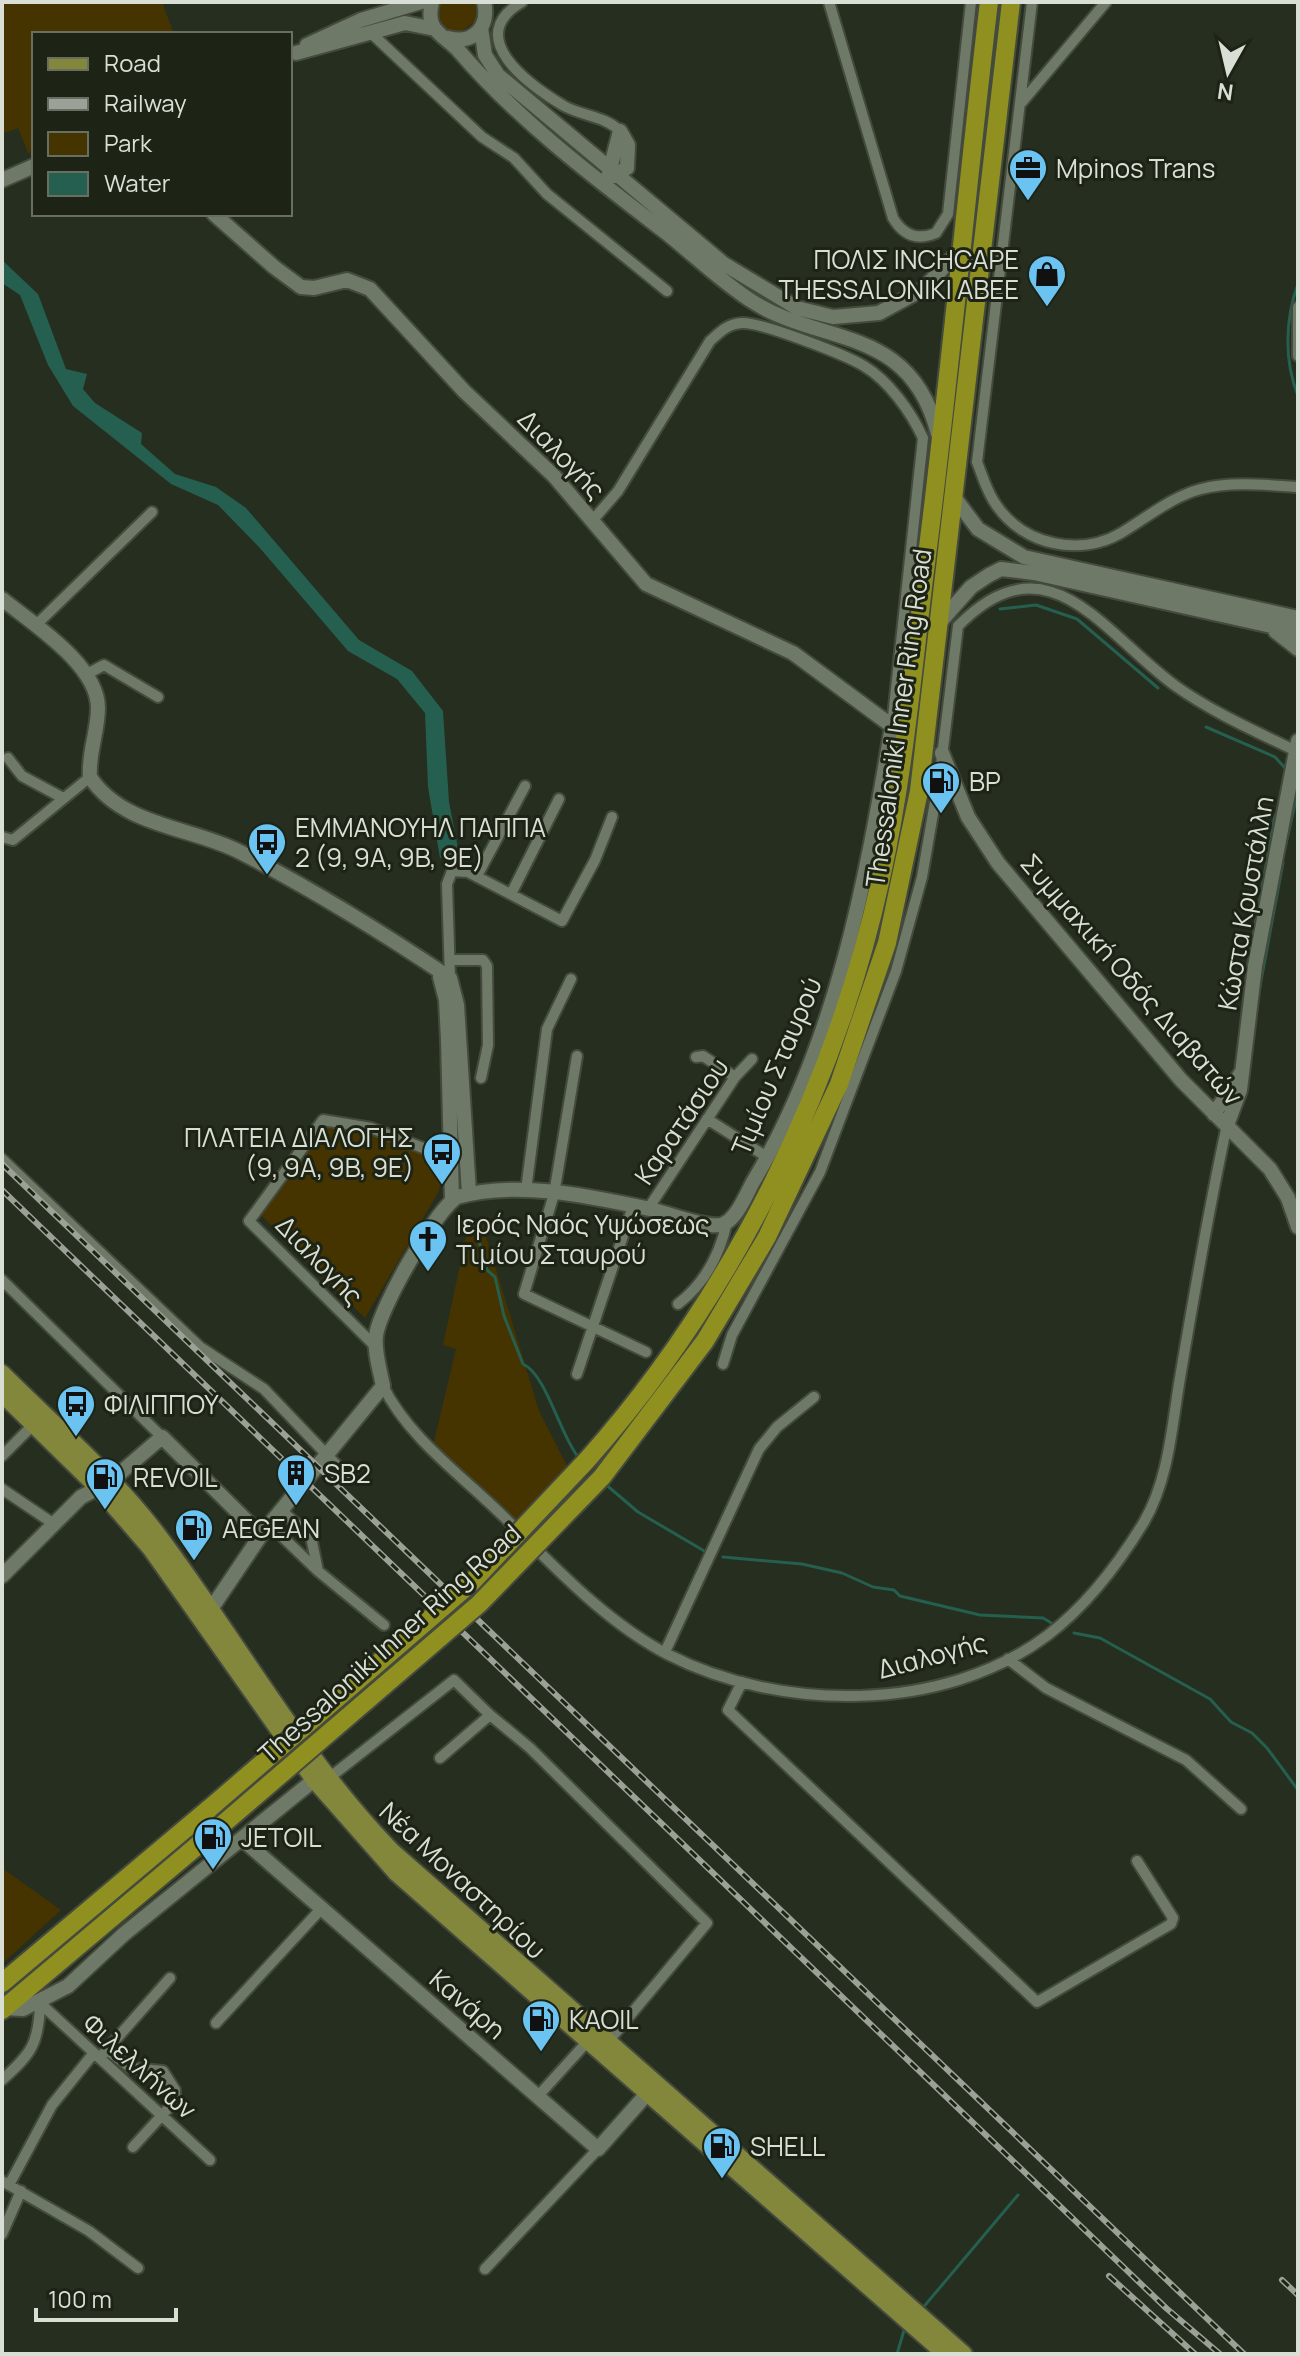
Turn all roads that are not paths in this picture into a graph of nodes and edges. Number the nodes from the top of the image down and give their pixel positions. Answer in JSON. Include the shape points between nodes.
{"nodes":[{"id":1,"x":421,"y":2,"type":"edge"},
{"id":2,"x":432,"y":2,"type":"edge"},
{"id":3,"x":522,"y":2,"type":"edge"},
{"id":4,"x":829,"y":2,"type":"edge"},
{"id":5,"x":971,"y":2,"type":"edge"},
{"id":6,"x":989,"y":2,"type":"edge"},
{"id":7,"x":1011,"y":2,"type":"edge"},
{"id":8,"x":1032,"y":2,"type":"edge"},
{"id":9,"x":1106,"y":2,"type":"edge"},
{"id":10,"x":487,"y":12,"type":"edge"},
{"id":11,"x":370,"y":32,"type":"junction"},
{"id":12,"x":442,"y":34,"type":"junction"},
{"id":13,"x":293,"y":54,"type":"edge"},
{"id":14,"x":1024,"y":82,"type":"junction"},
{"id":15,"x":1037,"y":86,"type":"junction"},
{"id":16,"x":1021,"y":103,"type":"junction"},
{"id":17,"x":620,"y":131,"type":"joint"},
{"id":18,"x":594,"y":156,"type":"junction"},
{"id":19,"x":623,"y":156,"type":"junction"},
{"id":20,"x":32,"y":167,"type":"edge"},
{"id":21,"x":611,"y":178,"type":"junction"},
{"id":22,"x":2,"y":180,"type":"edge"},
{"id":23,"x":657,"y":210,"type":"junction"},
{"id":24,"x":216,"y":216,"type":"edge"},
{"id":25,"x":963,"y":246,"type":"junction"},
{"id":26,"x":667,"y":291,"type":"dead end"},
{"id":27,"x":1298,"y":307,"type":"edge"},
{"id":28,"x":1298,"y":356,"type":"edge"},
{"id":29,"x":941,"y":446,"type":"junction"},
{"id":30,"x":1298,"y":487,"type":"edge"},
{"id":31,"x":954,"y":497,"type":"junction"},
{"id":32,"x":152,"y":512,"type":"dead end"},
{"id":33,"x":593,"y":520,"type":"junction"},
{"id":34,"x":2,"y":599,"type":"edge"},
{"id":35,"x":1298,"y":618,"type":"edge"},
{"id":36,"x":941,"y":621,"type":"junction"},
{"id":37,"x":1249,"y":621,"type":"junction"},
{"id":38,"x":35,"y":626,"type":"junction"},
{"id":39,"x":1298,"y":632,"type":"edge"},
{"id":40,"x":1298,"y":649,"type":"edge"},
{"id":41,"x":87,"y":674,"type":"junction"},
{"id":42,"x":158,"y":697,"type":"dead end"},
{"id":43,"x":892,"y":726,"type":"junction"},
{"id":44,"x":1297,"y":746,"type":"edge"},
{"id":45,"x":942,"y":753,"type":"junction"},
{"id":46,"x":8,"y":758,"type":"dead end"},
{"id":47,"x":90,"y":777,"type":"junction"},
{"id":48,"x":525,"y":786,"type":"dead end"},
{"id":49,"x":63,"y":798,"type":"junction"},
{"id":50,"x":559,"y":799,"type":"dead end"},
{"id":51,"x":612,"y":817,"type":"dead end"},
{"id":52,"x":2,"y":837,"type":"edge"},
{"id":53,"x":477,"y":876,"type":"junction"},
{"id":54,"x":511,"y":894,"type":"junction"},
{"id":55,"x":451,"y":960,"type":"junction"},
{"id":56,"x":436,"y":969,"type":"junction"},
{"id":57,"x":450,"y":978,"type":"junction"},
{"id":58,"x":571,"y":979,"type":"dead end"},
{"id":59,"x":577,"y":1056,"type":"dead end"},
{"id":60,"x":696,"y":1057,"type":"dead end"},
{"id":61,"x":752,"y":1059,"type":"dead end"},
{"id":62,"x":1241,"y":1073,"type":"junction"},
{"id":63,"x":735,"y":1077,"type":"junction"},
{"id":64,"x":481,"y":1078,"type":"dead end"},
{"id":65,"x":1214,"y":1114,"type":"junction"},
{"id":66,"x":707,"y":1119,"type":"junction"},
{"id":67,"x":1227,"y":1125,"type":"junction"},
{"id":68,"x":767,"y":1157,"type":"junction"},
{"id":69,"x":2,"y":1159,"type":"edge"},
{"id":70,"x":452,"y":1159,"type":"junction"},
{"id":71,"x":526,"y":1190,"type":"junction"},
{"id":72,"x":469,"y":1193,"type":"junction"},
{"id":73,"x":554,"y":1194,"type":"junction"},
{"id":74,"x":452,"y":1200,"type":"junction"},
{"id":75,"x":640,"y":1208,"type":"junction"},
{"id":76,"x":727,"y":1222,"type":"junction"},
{"id":77,"x":1298,"y":1227,"type":"edge"},
{"id":78,"x":2,"y":1280,"type":"edge"},
{"id":79,"x":678,"y":1304,"type":"dead end"},
{"id":80,"x":592,"y":1325,"type":"junction"},
{"id":81,"x":375,"y":1346,"type":"junction"},
{"id":82,"x":646,"y":1352,"type":"dead end"},
{"id":83,"x":723,"y":1364,"type":"dead end"},
{"id":84,"x":2,"y":1373,"type":"edge"},
{"id":85,"x":577,"y":1374,"type":"dead end"},
{"id":86,"x":383,"y":1386,"type":"junction"},
{"id":87,"x":2,"y":1394,"type":"edge"},
{"id":88,"x":814,"y":1397,"type":"dead end"},
{"id":89,"x":33,"y":1425,"type":"junction"},
{"id":90,"x":162,"y":1437,"type":"junction"},
{"id":91,"x":328,"y":1453,"type":"junction"},
{"id":92,"x":2,"y":1456,"type":"edge"},
{"id":93,"x":349,"y":1478,"type":"dead end"},
{"id":94,"x":105,"y":1485,"type":"junction"},
{"id":95,"x":2,"y":1489,"type":"edge"},
{"id":96,"x":281,"y":1510,"type":"junction"},
{"id":97,"x":54,"y":1524,"type":"junction"},
{"id":98,"x":265,"y":1530,"type":"junction"},
{"id":99,"x":318,"y":1571,"type":"junction"},
{"id":100,"x":2,"y":1576,"type":"edge"},
{"id":101,"x":211,"y":1609,"type":"junction"},
{"id":102,"x":384,"y":1625,"type":"dead end"},
{"id":103,"x":665,"y":1652,"type":"junction"},
{"id":104,"x":1008,"y":1659,"type":"junction"},
{"id":105,"x":742,"y":1682,"type":"junction"},
{"id":106,"x":490,"y":1715,"type":"junction"},
{"id":107,"x":440,"y":1758,"type":"dead end"},
{"id":108,"x":321,"y":1779,"type":"junction"},
{"id":109,"x":1241,"y":1809,"type":"dead end"},
{"id":110,"x":242,"y":1839,"type":"junction"},
{"id":111,"x":1137,"y":1861,"type":"dead end"},
{"id":112,"x":321,"y":1909,"type":"junction"},
{"id":113,"x":170,"y":1978,"type":"dead end"},
{"id":114,"x":2,"y":1983,"type":"edge"},
{"id":115,"x":27,"y":1988,"type":"junction"},
{"id":116,"x":40,"y":2003,"type":"junction"},
{"id":117,"x":2,"y":2009,"type":"edge"},
{"id":118,"x":216,"y":2023,"type":"dead end"},
{"id":119,"x":587,"y":2042,"type":"junction"},
{"id":120,"x":607,"y":2043,"type":"junction"},
{"id":121,"x":107,"y":2050,"type":"junction"},
{"id":122,"x":96,"y":2056,"type":"junction"},
{"id":123,"x":2,"y":2080,"type":"edge"},
{"id":124,"x":651,"y":2090,"type":"junction"},
{"id":125,"x":538,"y":2096,"type":"junction"},
{"id":126,"x":163,"y":2117,"type":"junction"},
{"id":127,"x":133,"y":2147,"type":"dead end"},
{"id":128,"x":598,"y":2149,"type":"junction"},
{"id":129,"x":210,"y":2160,"type":"dead end"},
{"id":130,"x":6,"y":2183,"type":"edge"},
{"id":131,"x":21,"y":2191,"type":"junction"},
{"id":132,"x":2,"y":2234,"type":"edge"},
{"id":133,"x":138,"y":2268,"type":"dead end"},
{"id":134,"x":485,"y":2269,"type":"dead end"},
{"id":135,"x":931,"y":2334,"type":"junction"},
{"id":136,"x":945,"y":2354,"type":"edge"},
{"id":137,"x":964,"y":2354,"type":"edge"}],
"edges":[{"from":1,"to":13,"type":"street","via":[[361,20]]},
{"from":2,"to":12,"type":"street","via":[[431,21]]},
{"from":3,"to":17,"type":"street","via":[[508,13],[497,34],[507,60],[564,105]]},
{"from":4,"to":5,"type":"street","via":[[893,218],[903,232],[920,237],[942,228],[948,214]]},
{"from":6,"to":25,"type":"highway","name":"Thessaloniki Inner Ring Road"},
{"from":7,"to":31,"type":"highway","name":"Thessaloniki Inner Ring Road"},
{"from":8,"to":14,"type":"street"},
{"from":9,"to":15,"type":"street"},
{"from":10,"to":12,"type":"street","via":[[471,38]]},
{"from":10,"to":18,"type":"street","via":[[485,55],[498,75]]},
{"from":11,"to":12,"type":"street","via":[[405,23]]},
{"from":11,"to":13,"type":"street"},
{"from":11,"to":26,"type":"street","via":[[482,137],[514,158],[547,194]]},
{"from":12,"to":21,"type":"street","via":[[498,96],[593,175]]},
{"from":14,"to":15,"type":"street"},
{"from":14,"to":16,"type":"street"},
{"from":15,"to":16,"type":"street"},
{"from":16,"to":30,"type":"street","via":[[977,462],[996,505],[1012,525],[1046,542],[1076,546],[1097,544],[1199,489]]},
{"from":17,"to":19,"type":"street"},
{"from":18,"to":19,"type":"street"},
{"from":18,"to":21,"type":"street"},
{"from":19,"to":21,"type":"street","via":[[627,168]]},
{"from":19,"to":23,"type":"street"},
{"from":20,"to":22,"type":"street"},
{"from":21,"to":23,"type":"street"},
{"from":21,"to":29,"type":"street","via":[[753,302],[876,348],[911,378],[934,418]]},
{"from":23,"to":25,"type":"street","via":[[750,283],[797,308],[833,317],[879,313],[903,302],[935,279]]},
{"from":24,"to":33,"type":"street","name":"Διαλογής","via":[[301,287],[347,280],[370,289]]},
{"from":25,"to":29,"type":"highway","name":"Thessaloniki Inner Ring Road"},
{"from":27,"to":28,"type":"street"},
{"from":29,"to":114,"type":"highway","name":"Thessaloniki Inner Ring Road","bridge":true,"via":[[887,847],[867,934],[821,1073],[781,1165],[726,1266],[671,1353],[587,1460],[471,1583]]},
{"from":31,"to":35,"type":"street","via":[[978,529],[1024,557]]},
{"from":31,"to":36,"type":"highway","name":"Thessaloniki Inner Ring Road"},
{"from":32,"to":38,"type":"street"},
{"from":33,"to":43,"type":"street","name":"Διαλογής","via":[[652,588],[793,653]]},
{"from":33,"to":43,"type":"street","via":[[618,491],[710,341],[725,327],[744,322],[866,367],[903,404],[923,438]]},
{"from":34,"to":38,"type":"street"},
{"from":36,"to":37,"type":"street","via":[[971,587],[1001,569]]},
{"from":36,"to":115,"type":"highway","name":"Thessaloniki Inner Ring Road","bridge":true,"via":[[919,791],[883,956],[839,1084],[791,1190],[705,1341],[602,1477],[479,1604]]},
{"from":37,"to":39,"type":"street"},
{"from":37,"to":40,"type":"street","via":[[1281,634]]},
{"from":38,"to":41,"type":"street"},
{"from":41,"to":42,"type":"street","via":[[104,665]]},
{"from":41,"to":47,"type":"street","via":[[98,700]]},
{"from":43,"to":68,"type":"street","name":"Τιμίου Σταυρού","via":[[867,875],[843,966],[820,1036]]},
{"from":44,"to":45,"type":"street","via":[[1204,706],[1083,605],[1040,588],[985,601],[958,626]]},
{"from":44,"to":62,"type":"street","name":"Κώστα Κρυστάλλη","via":[[1255,966]]},
{"from":45,"to":65,"type":"street","name":"Συμμαχική Οδός Διαβατών","via":[[963,807],[993,856]]},
{"from":45,"to":83,"type":"street","via":[[922,877],[892,984],[820,1172],[732,1335]]},
{"from":46,"to":49,"type":"street","via":[[22,776]]},
{"from":47,"to":49,"type":"street"},
{"from":47,"to":56,"type":"street","via":[[107,795],[148,820],[239,851]]},
{"from":48,"to":53,"type":"street"},
{"from":49,"to":52,"type":"street","via":[[13,840]]},
{"from":50,"to":54,"type":"street"},
{"from":51,"to":54,"type":"street","via":[[562,921]]},
{"from":53,"to":54,"type":"street"},
{"from":53,"to":55,"type":"street","via":[[459,870],[449,876]]},
{"from":55,"to":57,"type":"street"},
{"from":55,"to":64,"type":"street","via":[[483,960],[487,966],[488,1045]]},
{"from":56,"to":57,"type":"street"},
{"from":56,"to":70,"type":"street","via":[[446,1000]]},
{"from":57,"to":72,"type":"street","via":[[457,1005]]},
{"from":58,"to":71,"type":"street","via":[[547,1029]]},
{"from":59,"to":73,"type":"street"},
{"from":60,"to":63,"type":"street","via":[[703,1056]]},
{"from":61,"to":63,"type":"street","name":"Καρατάσιου"},
{"from":62,"to":65,"type":"street","name":"Κώστα Κρυστάλλη"},
{"from":62,"to":67,"type":"street","name":"Κώστα Κρυστάλλη"},
{"from":63,"to":66,"type":"street","name":"Καρατάσιου"},
{"from":65,"to":67,"type":"street","name":"Συμμαχική Οδός Διαβατών"},
{"from":66,"to":68,"type":"street"},
{"from":66,"to":75,"type":"street","name":"Καρατάσιου"},
{"from":67,"to":77,"type":"street","name":"Συμμαχική Οδός Διαβατών","via":[[1276,1177]]},
{"from":67,"to":104,"type":"street","name":"Διαλογής","via":[[1157,1498],[1115,1565],[1081,1604],[1046,1637]]},
{"from":68,"to":76,"type":"street","name":"Τιμίου Σταυρού"},
{"from":69,"to":91,"type":"street","via":[[184,1333],[264,1389]]},
{"from":70,"to":74,"type":"street"},
{"from":70,"to":81,"type":"street","name":"Διαλογής","via":[[371,1128],[323,1120],[249,1221]]},
{"from":71,"to":72,"type":"street"},
{"from":71,"to":73,"type":"street"},
{"from":72,"to":74,"type":"street"},
{"from":73,"to":75,"type":"street"},
{"from":73,"to":80,"type":"street","via":[[524,1294]]},
{"from":74,"to":81,"type":"street","via":[[385,1307]]},
{"from":75,"to":76,"type":"street","via":[[713,1225]]},
{"from":75,"to":80,"type":"street","name":"Καρατάσιου"},
{"from":76,"to":79,"type":"street","via":[[702,1281]]},
{"from":78,"to":90,"type":"street"},
{"from":80,"to":82,"type":"street"},
{"from":80,"to":85,"type":"street","name":"Καρατάσιου"},
{"from":81,"to":86,"type":"street"},
{"from":84,"to":94,"type":"main road","name":"Νέα Μοναστηρίου"},
{"from":86,"to":91,"type":"street"},
{"from":86,"to":103,"type":"street","name":"Διαλογής","via":[[411,1427],[557,1568],[621,1624]]},
{"from":87,"to":89,"type":"main road","name":"Νέα Μοναστηρίου"},
{"from":88,"to":103,"type":"street","via":[[759,1449]]},
{"from":89,"to":92,"type":"street"},
{"from":89,"to":94,"type":"main road","name":"Νέα Μοναστηρίου"},
{"from":90,"to":94,"type":"street"},
{"from":90,"to":98,"type":"street"},
{"from":91,"to":93,"type":"street"},
{"from":91,"to":96,"type":"street"},
{"from":94,"to":97,"type":"street","via":[[84,1495]]},
{"from":94,"to":101,"type":"main road","name":"Νέα Μοναστηρίου","via":[[156,1533]]},
{"from":94,"to":108,"type":"main road","name":"Νέα Μοναστηρίου"},
{"from":95,"to":97,"type":"street"},
{"from":96,"to":98,"type":"street"},
{"from":96,"to":99,"type":"street","via":[[311,1537]]},
{"from":97,"to":100,"type":"street"},
{"from":98,"to":99,"type":"street"},
{"from":98,"to":101,"type":"street"},
{"from":99,"to":102,"type":"street"},
{"from":101,"to":108,"type":"main road","name":"Νέα Μοναστηρίου"},
{"from":103,"to":105,"type":"street","name":"Διαλογής"},
{"from":104,"to":105,"type":"street","name":"Διαλογής","via":[[942,1682],[877,1696],[815,1696]]},
{"from":104,"to":109,"type":"street","via":[[1046,1688],[1186,1760]]},
{"from":105,"to":111,"type":"street","via":[[728,1710],[1037,2002],[1171,1924],[1173,1918]]},
{"from":106,"to":107,"type":"street"},
{"from":106,"to":108,"type":"street","via":[[454,1680]]},
{"from":106,"to":120,"type":"street","via":[[707,1923]]},
{"from":108,"to":110,"type":"street"},
{"from":108,"to":119,"type":"main road","name":"Νέα Μοναστηρίου","via":[[396,1873]]},
{"from":108,"to":120,"type":"main road","name":"Νέα Μοναστηρίου","via":[[419,1878]]},
{"from":110,"to":112,"type":"street","name":"Κανάρη"},
{"from":110,"to":116,"type":"street","via":[[68,1986]]},
{"from":112,"to":118,"type":"street"},
{"from":112,"to":125,"type":"street","name":"Κανάρη"},
{"from":113,"to":121,"type":"street"},
{"from":115,"to":116,"type":"highway"},
{"from":115,"to":117,"type":"highway","name":"Thessaloniki Inner Ring Road"},
{"from":116,"to":117,"type":"street"},
{"from":116,"to":122,"type":"street","name":"Φιλελλήνων"},
{"from":116,"to":123,"type":"street","via":[[32,2051]]},
{"from":119,"to":124,"type":"main road","name":"Νέα Μοναστηρίου"},
{"from":119,"to":125,"type":"street"},
{"from":120,"to":124,"type":"main road","name":"Νέα Μοναστηρίου"},
{"from":121,"to":122,"type":"street"},
{"from":121,"to":126,"type":"street","via":[[131,2068],[163,2071],[176,2095]]},
{"from":122,"to":126,"type":"street","name":"Φιλελλήνων"},
{"from":122,"to":130,"type":"street","via":[[52,2105]]},
{"from":124,"to":128,"type":"street"},
{"from":124,"to":135,"type":"main road","name":"Νέα Μοναστηρίου"},
{"from":125,"to":128,"type":"street","name":"Κανάρη"},
{"from":126,"to":127,"type":"street"},
{"from":126,"to":129,"type":"street","name":"Φιλελλήνων"},
{"from":128,"to":134,"type":"street"},
{"from":130,"to":131,"type":"street"},
{"from":131,"to":132,"type":"street"},
{"from":131,"to":133,"type":"street"},
{"from":135,"to":136,"type":"main road","name":"Νέα Μοναστηρίου"},
{"from":135,"to":137,"type":"main road","name":"Νέα Μοναστηρίου"}]}
